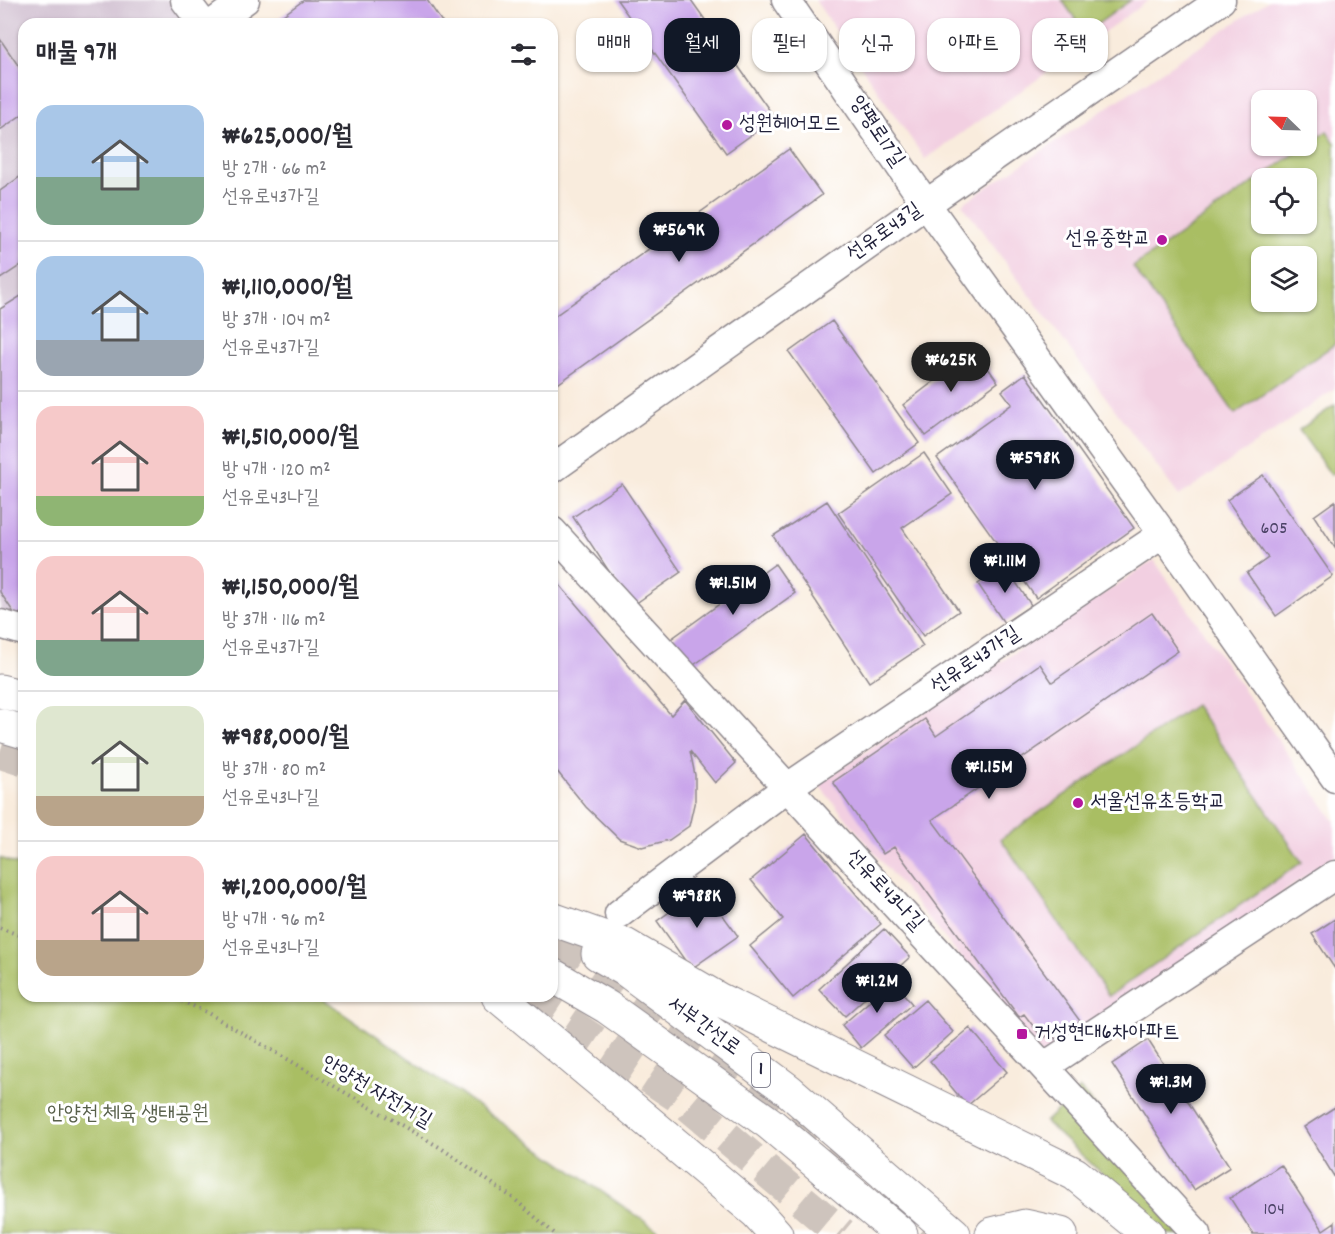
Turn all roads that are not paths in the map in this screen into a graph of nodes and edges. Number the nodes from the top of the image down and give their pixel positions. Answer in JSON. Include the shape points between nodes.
{"nodes":[{"id":1,"x":185,"y":0,"type":"edge"},
{"id":2,"x":245,"y":0,"type":"edge"},
{"id":3,"x":786,"y":0,"type":"edge"},
{"id":4,"x":1221,"y":0,"type":"edge"},
{"id":5,"x":198,"y":18,"type":"edge"},
{"id":6,"x":220,"y":18,"type":"edge"},
{"id":7,"x":926,"y":204,"type":"junction"},
{"id":8,"x":558,"y":465,"type":"edge"},
{"id":9,"x":1163,"y":534,"type":"junction"},
{"id":10,"x":558,"y":538,"type":"edge"},
{"id":11,"x":0,"y":624,"type":"edge"},
{"id":12,"x":18,"y":629,"type":"edge"},
{"id":13,"x":0,"y":691,"type":"edge"},
{"id":14,"x":18,"y":696,"type":"edge"},
{"id":15,"x":0,"y":725,"type":"edge"},
{"id":16,"x":18,"y":730,"type":"edge"},
{"id":17,"x":1335,"y":778,"type":"edge"},
{"id":18,"x":788,"y":788,"type":"junction"},
{"id":19,"x":1335,"y":875,"type":"edge"},
{"id":20,"x":619,"y":914,"type":"dead end"},
{"id":21,"x":558,"y":921,"type":"edge"},
{"id":22,"x":558,"y":930,"type":"edge"},
{"id":23,"x":558,"y":979,"type":"edge"},
{"id":24,"x":505,"y":1002,"type":"edge"},
{"id":25,"x":1045,"y":1066,"type":"junction"},
{"id":26,"x":776,"y":1234,"type":"edge"},
{"id":27,"x":902,"y":1234,"type":"edge"},
{"id":28,"x":954,"y":1234,"type":"edge"},
{"id":29,"x":992,"y":1234,"type":"edge"},
{"id":30,"x":1061,"y":1234,"type":"edge"},
{"id":31,"x":1148,"y":1234,"type":"edge"},
{"id":32,"x":1197,"y":1234,"type":"edge"}],
"edges":[{"from":1,"to":5,"type":"street"},
{"from":2,"to":6,"type":"street"},
{"from":3,"to":7,"type":"street","name":"양평로17길"},
{"from":4,"to":7,"type":"street","name":"선유로43길"},
{"from":7,"to":8,"type":"street","name":"선유로43길"},
{"from":7,"to":9,"type":"street"},
{"from":9,"to":17,"type":"street"},
{"from":9,"to":18,"type":"street","name":"선유로43가길"},
{"from":10,"to":18,"type":"street","name":"선유로43나길"},
{"from":11,"to":12,"type":"street"},
{"from":13,"to":14,"type":"main road"},
{"from":15,"to":16,"type":"main road"},
{"from":18,"to":20,"type":"street"},
{"from":18,"to":25,"type":"street","name":"선유로43나길"},
{"from":19,"to":25,"type":"street"},
{"from":21,"to":31,"type":"main road","via":[[625,945],[717,999],[1075,1174]]},
{"from":22,"to":28,"type":"main road","name":"서부간선로","number":"1","via":[[626,970],[788,1090]]},
{"from":23,"to":27,"type":"main road","name":"서부간선로","number":"1","via":[[607,1008],[769,1123]]},
{"from":24,"to":26,"type":"main road","via":[[756,1212]]},
{"from":25,"to":32,"type":"street","name":"선유로43나길"},
{"from":29,"to":30,"type":"main road","via":[[1025,1226]]}]}
